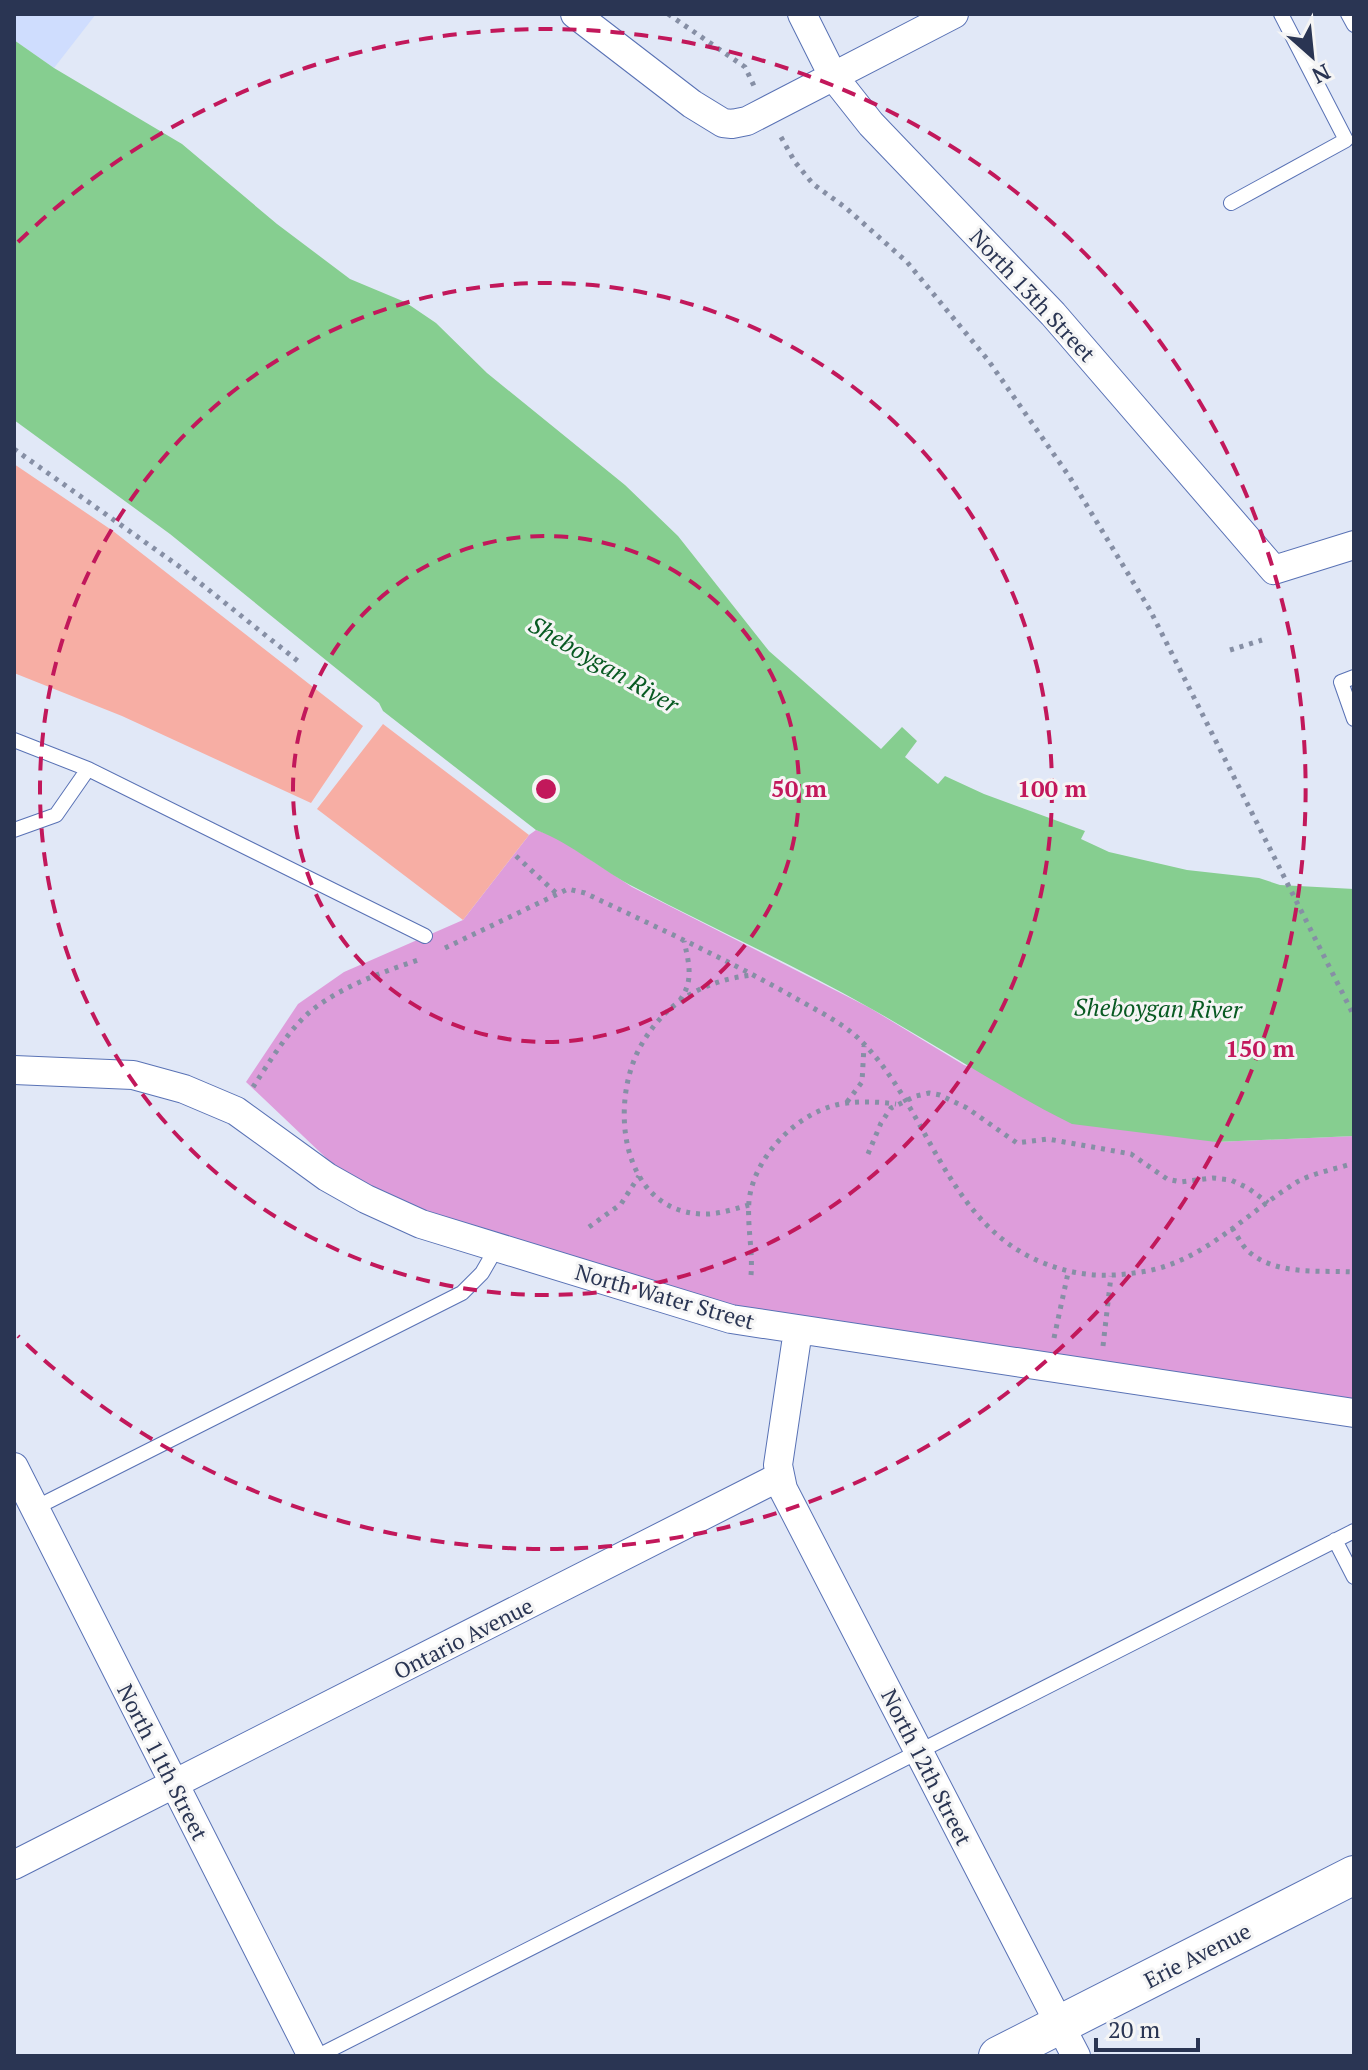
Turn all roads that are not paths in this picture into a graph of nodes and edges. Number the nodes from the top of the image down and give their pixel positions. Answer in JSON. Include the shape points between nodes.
{"nodes":[{"id":1,"x":575,"y":14,"type":"edge"},
{"id":2,"x":802,"y":14,"type":"edge"},
{"id":3,"x":954,"y":14,"type":"edge"},
{"id":4,"x":1281,"y":14,"type":"edge"},
{"id":5,"x":1348,"y":14,"type":"edge"},
{"id":6,"x":1354,"y":25,"type":"edge"},
{"id":7,"x":833,"y":76,"type":"junction"},
{"id":8,"x":1231,"y":203,"type":"dead end"},
{"id":9,"x":1354,"y":545,"type":"edge"},
{"id":10,"x":1354,"y":677,"type":"edge"},
{"id":11,"x":1354,"y":719,"type":"edge"},
{"id":12,"x":14,"y":740,"type":"edge"},
{"id":13,"x":88,"y":769,"type":"junction"},
{"id":14,"x":14,"y":830,"type":"edge"},
{"id":15,"x":425,"y":936,"type":"dead end"},
{"id":16,"x":14,"y":1070,"type":"edge"},
{"id":17,"x":497,"y":1247,"type":"junction"},
{"id":18,"x":798,"y":1330,"type":"junction"},
{"id":19,"x":1354,"y":1413,"type":"edge"},
{"id":20,"x":14,"y":1467,"type":"edge"},
{"id":21,"x":779,"y":1477,"type":"junction"},
{"id":22,"x":35,"y":1508,"type":"junction"},
{"id":23,"x":1354,"y":1531,"type":"edge"},
{"id":24,"x":1335,"y":1540,"type":"junction"},
{"id":25,"x":1354,"y":1577,"type":"edge"},
{"id":26,"x":919,"y":1751,"type":"junction"},
{"id":27,"x":174,"y":1784,"type":"junction"},
{"id":28,"x":14,"y":1865,"type":"edge"},
{"id":29,"x":1354,"y":1875,"type":"edge"},
{"id":30,"x":1068,"y":2040,"type":"edge"},
{"id":31,"x":315,"y":2056,"type":"edge"},
{"id":32,"x":998,"y":2056,"type":"edge"}],
"edges":[{"from":1,"to":7,"type":"street","via":[[723,123],[747,121]]},
{"from":2,"to":7,"type":"street","name":"North 13th Street"},
{"from":3,"to":7,"type":"street"},
{"from":4,"to":8,"type":"lane","via":[[1346,140]]},
{"from":5,"to":6,"type":"lane"},
{"from":7,"to":9,"type":"street","name":"North 13th Street","via":[[871,124],[1053,314],[1274,570]]},
{"from":10,"to":11,"type":"lane","via":[[1341,682]]},
{"from":12,"to":13,"type":"lane"},
{"from":13,"to":14,"type":"lane","via":[[56,815]]},
{"from":13,"to":15,"type":"lane"},
{"from":16,"to":17,"type":"street","name":"North Water Street","via":[[133,1075],[184,1089],[236,1111],[366,1199],[421,1224]]},
{"from":17,"to":18,"type":"street","name":"North Water Street","via":[[731,1319]]},
{"from":17,"to":22,"type":"lane","via":[[462,1293]]},
{"from":18,"to":19,"type":"street","name":"North Water Street"},
{"from":18,"to":21,"type":"street"},
{"from":20,"to":22,"type":"street","name":"North 11th Street"},
{"from":21,"to":26,"type":"street","name":"North 12th Street"},
{"from":21,"to":27,"type":"street","name":"Ontario Avenue"},
{"from":22,"to":27,"type":"street","name":"North 11th Street"},
{"from":23,"to":24,"type":"lane"},
{"from":24,"to":25,"type":"lane"},
{"from":24,"to":26,"type":"lane"},
{"from":26,"to":30,"type":"street","name":"North 12th Street"},
{"from":26,"to":31,"type":"lane"},
{"from":27,"to":28,"type":"street","name":"Ontario Avenue"},
{"from":27,"to":31,"type":"street","name":"North 11th Street"},
{"from":29,"to":30,"type":"main road","name":"Erie Avenue"},
{"from":30,"to":32,"type":"main road","name":"Erie Avenue"}]}
